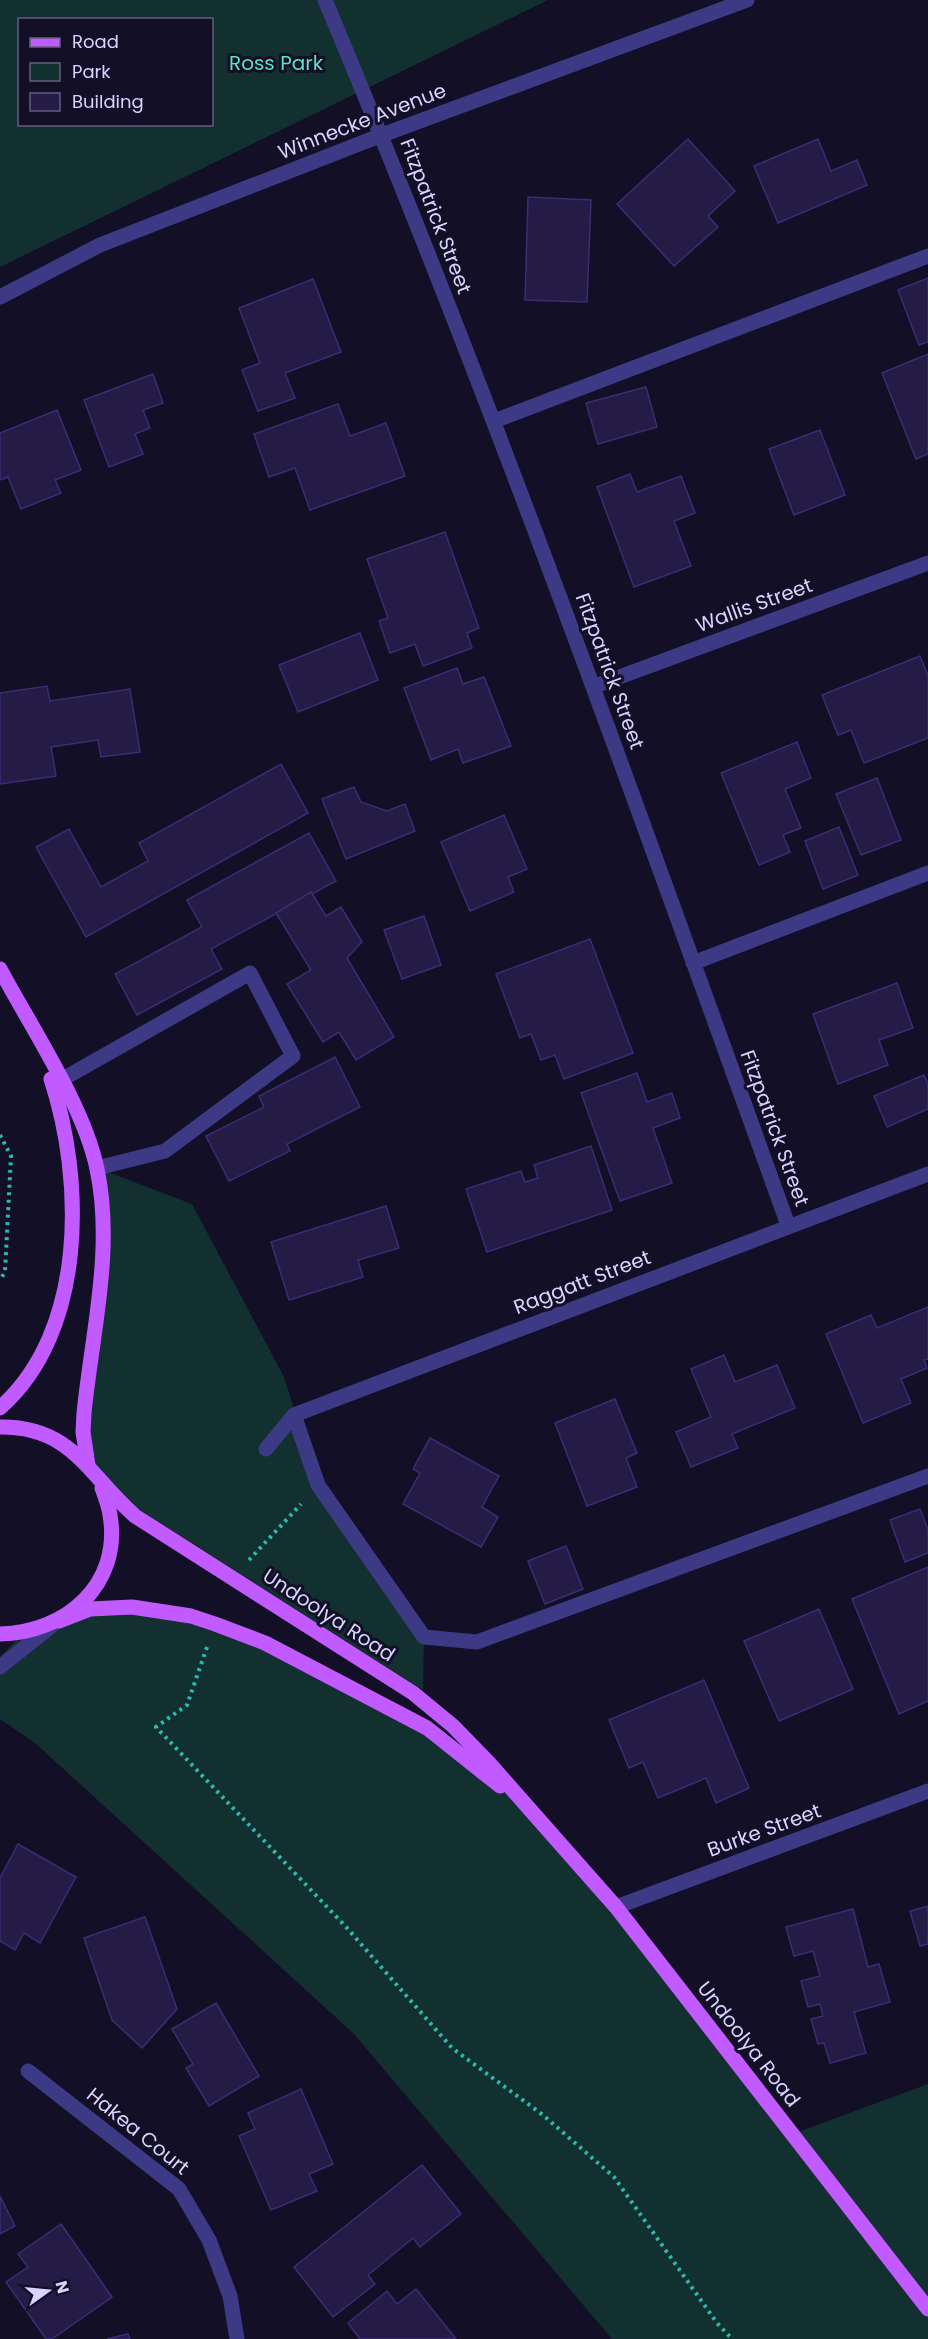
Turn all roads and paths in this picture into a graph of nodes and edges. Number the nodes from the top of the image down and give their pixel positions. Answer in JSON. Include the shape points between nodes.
{"nodes":[{"id":1,"x":325,"y":0,"type":"edge"},
{"id":2,"x":747,"y":0,"type":"edge"},
{"id":3,"x":382,"y":135,"type":"junction"},
{"id":4,"x":928,"y":256,"type":"edge"},
{"id":5,"x":0,"y":297,"type":"edge"},
{"id":6,"x":494,"y":421,"type":"junction"},
{"id":7,"x":928,"y":563,"type":"edge"},
{"id":8,"x":595,"y":686,"type":"junction"},
{"id":9,"x":928,"y":873,"type":"edge"},
{"id":10,"x":693,"y":963,"type":"junction"},
{"id":11,"x":0,"y":969,"type":"edge"},
{"id":12,"x":40,"y":1044,"type":"junction"},
{"id":13,"x":61,"y":1080,"type":"junction"},
{"id":14,"x":0,"y":1135,"type":"edge"},
{"id":15,"x":97,"y":1168,"type":"junction"},
{"id":16,"x":928,"y":1174,"type":"edge"},
{"id":17,"x":788,"y":1225,"type":"junction"},
{"id":18,"x":0,"y":1280,"type":"edge"},
{"id":19,"x":0,"y":1408,"type":"edge"},
{"id":20,"x":294,"y":1415,"type":"junction"},
{"id":21,"x":0,"y":1427,"type":"edge"},
{"id":22,"x":266,"y":1449,"type":"dead end"},
{"id":23,"x":90,"y":1467,"type":"junction"},
{"id":24,"x":928,"y":1476,"type":"edge"},
{"id":25,"x":318,"y":1485,"type":"junction"},
{"id":26,"x":235,"y":1580,"type":"junction"},
{"id":27,"x":56,"y":1622,"type":"junction"},
{"id":28,"x":216,"y":1624,"type":"junction"},
{"id":29,"x":0,"y":1634,"type":"edge"},
{"id":30,"x":0,"y":1667,"type":"edge"},
{"id":31,"x":928,"y":1791,"type":"edge"},
{"id":32,"x":531,"y":1810,"type":"junction"},
{"id":33,"x":616,"y":1907,"type":"junction"},
{"id":34,"x":28,"y":2072,"type":"dead end"},
{"id":35,"x":928,"y":2309,"type":"edge"},
{"id":36,"x":237,"y":2339,"type":"edge"},
{"id":37,"x":732,"y":2339,"type":"edge"}],
"edges":[{"from":1,"to":3,"type":"street","name":"Fitzpatrick Street"},
{"from":2,"to":3,"type":"street","name":"Winnecke Avenue"},
{"from":3,"to":5,"type":"street","name":"Winnecke Avenue","via":[[100,245]]},
{"from":3,"to":6,"type":"street","name":"Fitzpatrick Street"},
{"from":4,"to":6,"type":"street"},
{"from":6,"to":8,"type":"street","name":"Fitzpatrick Street"},
{"from":7,"to":8,"type":"street","name":"Wallis Street"},
{"from":8,"to":10,"type":"street","name":"Fitzpatrick Street"},
{"from":9,"to":10,"type":"street"},
{"from":10,"to":17,"type":"street","name":"Fitzpatrick Street"},
{"from":11,"to":12,"type":"main road","name":"Undoolya Road"},
{"from":12,"to":13,"type":"main road","name":"Undoolya Road"},
{"from":12,"to":19,"type":"main road","name":"Undoolya Road","via":[[59,1103],[65,1138],[73,1218],[70,1261],[65,1294],[40,1356]]},
{"from":13,"to":15,"type":"main road","name":"Undoolya Road"},
{"from":13,"to":15,"type":"street","via":[[250,973],[293,1056],[165,1150]]},
{"from":14,"to":18,"type":"path","via":[[10,1156],[5,1272]]},
{"from":15,"to":23,"type":"main road","name":"Undoolya Road","via":[[104,1246],[84,1413],[83,1432]]},
{"from":16,"to":17,"type":"street","name":"Raggatt Street"},
{"from":17,"to":20,"type":"street","name":"Raggatt Street"},
{"from":20,"to":22,"type":"street","name":"Raggatt Street"},
{"from":20,"to":25,"type":"street"},
{"from":21,"to":23,"type":"main road","name":"Undoolya Road","via":[[42,1432],[65,1443]]},
{"from":23,"to":26,"type":"main road","name":"Undoolya Road","via":[[135,1516]]},
{"from":23,"to":27,"type":"main road","name":"Undoolya Road","via":[[101,1485],[110,1515],[110,1546],[101,1576],[83,1602]]},
{"from":24,"to":25,"type":"street","via":[[477,1642],[424,1637]]},
{"from":25,"to":26,"type":"path"},
{"from":26,"to":32,"type":"main road","name":"Undoolya Road","via":[[413,1694],[453,1726]]},
{"from":27,"to":28,"type":"main road","name":"Undoolya Road","via":[[90,1609],[132,1606]]},
{"from":27,"to":29,"type":"main road","name":"Undoolya Road","via":[[23,1634]]},
{"from":27,"to":30,"type":"street"},
{"from":28,"to":32,"type":"main road","name":"Undoolya Road","via":[[265,1643],[427,1728]]},
{"from":28,"to":37,"type":"path","via":[[187,1705],[156,1726],[347,1928],[452,2048],[543,2115],[614,2177]]},
{"from":31,"to":33,"type":"street","name":"Burke Street"},
{"from":32,"to":33,"type":"main road","name":"Undoolya Road"},
{"from":33,"to":35,"type":"main road","name":"Undoolya Road"},
{"from":34,"to":36,"type":"street","name":"Hakea Court","via":[[179,2189],[209,2240],[230,2296]]}]}
